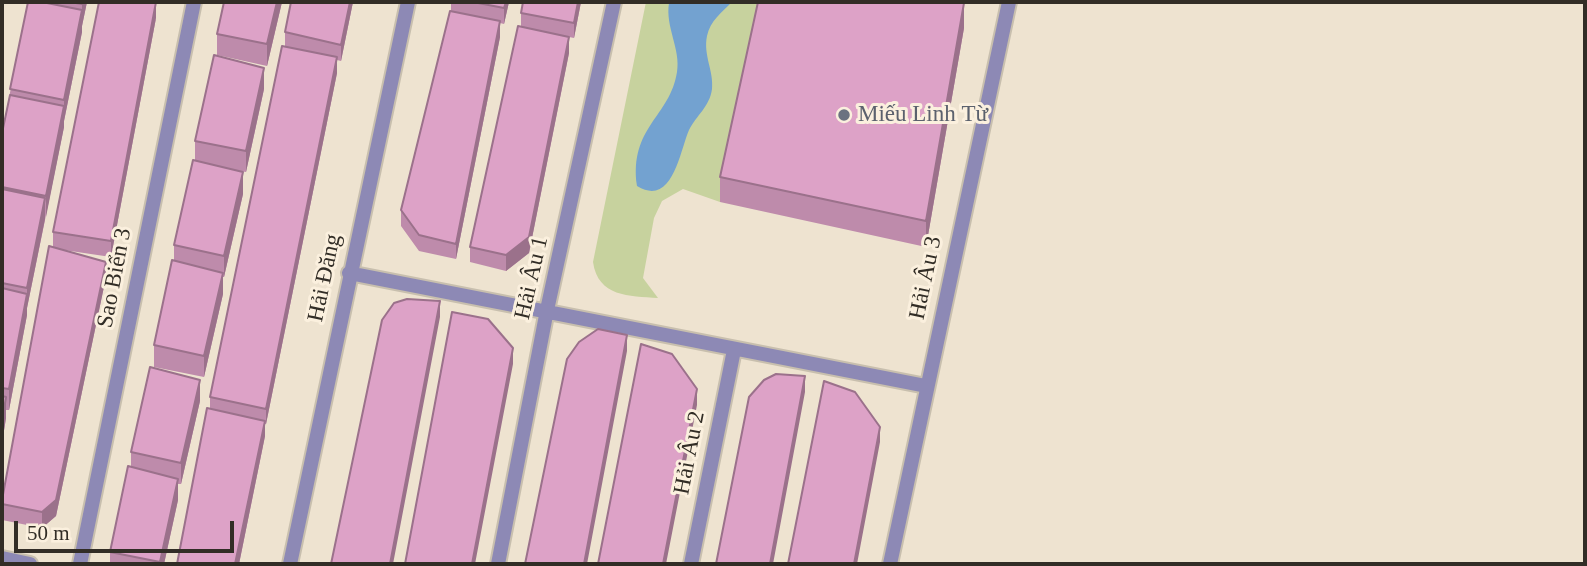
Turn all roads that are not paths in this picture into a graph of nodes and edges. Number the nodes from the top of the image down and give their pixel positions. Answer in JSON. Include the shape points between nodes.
{"nodes":[{"id":1,"x":194,"y":2,"type":"edge"},
{"id":2,"x":408,"y":2,"type":"edge"},
{"id":3,"x":614,"y":2,"type":"edge"},
{"id":4,"x":1009,"y":2,"type":"edge"},
{"id":5,"x":349,"y":273,"type":"junction"},
{"id":6,"x":547,"y":310,"type":"junction"},
{"id":7,"x":734,"y":350,"type":"junction"},
{"id":8,"x":926,"y":386,"type":"junction"},
{"id":9,"x":2,"y":558,"type":"edge"},
{"id":10,"x":30,"y":564,"type":"edge"},
{"id":11,"x":80,"y":564,"type":"edge"},
{"id":12,"x":290,"y":564,"type":"edge"},
{"id":13,"x":498,"y":564,"type":"edge"},
{"id":14,"x":691,"y":564,"type":"edge"},
{"id":15,"x":890,"y":564,"type":"edge"}],
"edges":[{"from":1,"to":11,"type":"lane","name":"Sao Biển 3"},
{"from":2,"to":5,"type":"lane","name":"Hải Đăng"},
{"from":3,"to":6,"type":"lane","name":"Hải Âu 1"},
{"from":4,"to":8,"type":"lane","name":"Hải Âu 3"},
{"from":5,"to":6,"type":"lane"},
{"from":5,"to":12,"type":"lane","name":"Hải Đăng"},
{"from":6,"to":7,"type":"lane"},
{"from":6,"to":13,"type":"lane","name":"Hải Âu 1"},
{"from":7,"to":8,"type":"lane"},
{"from":7,"to":14,"type":"lane","name":"Hải Âu 2"},
{"from":8,"to":15,"type":"lane","name":"Hải Âu 3"},
{"from":9,"to":10,"type":"lane"}]}
